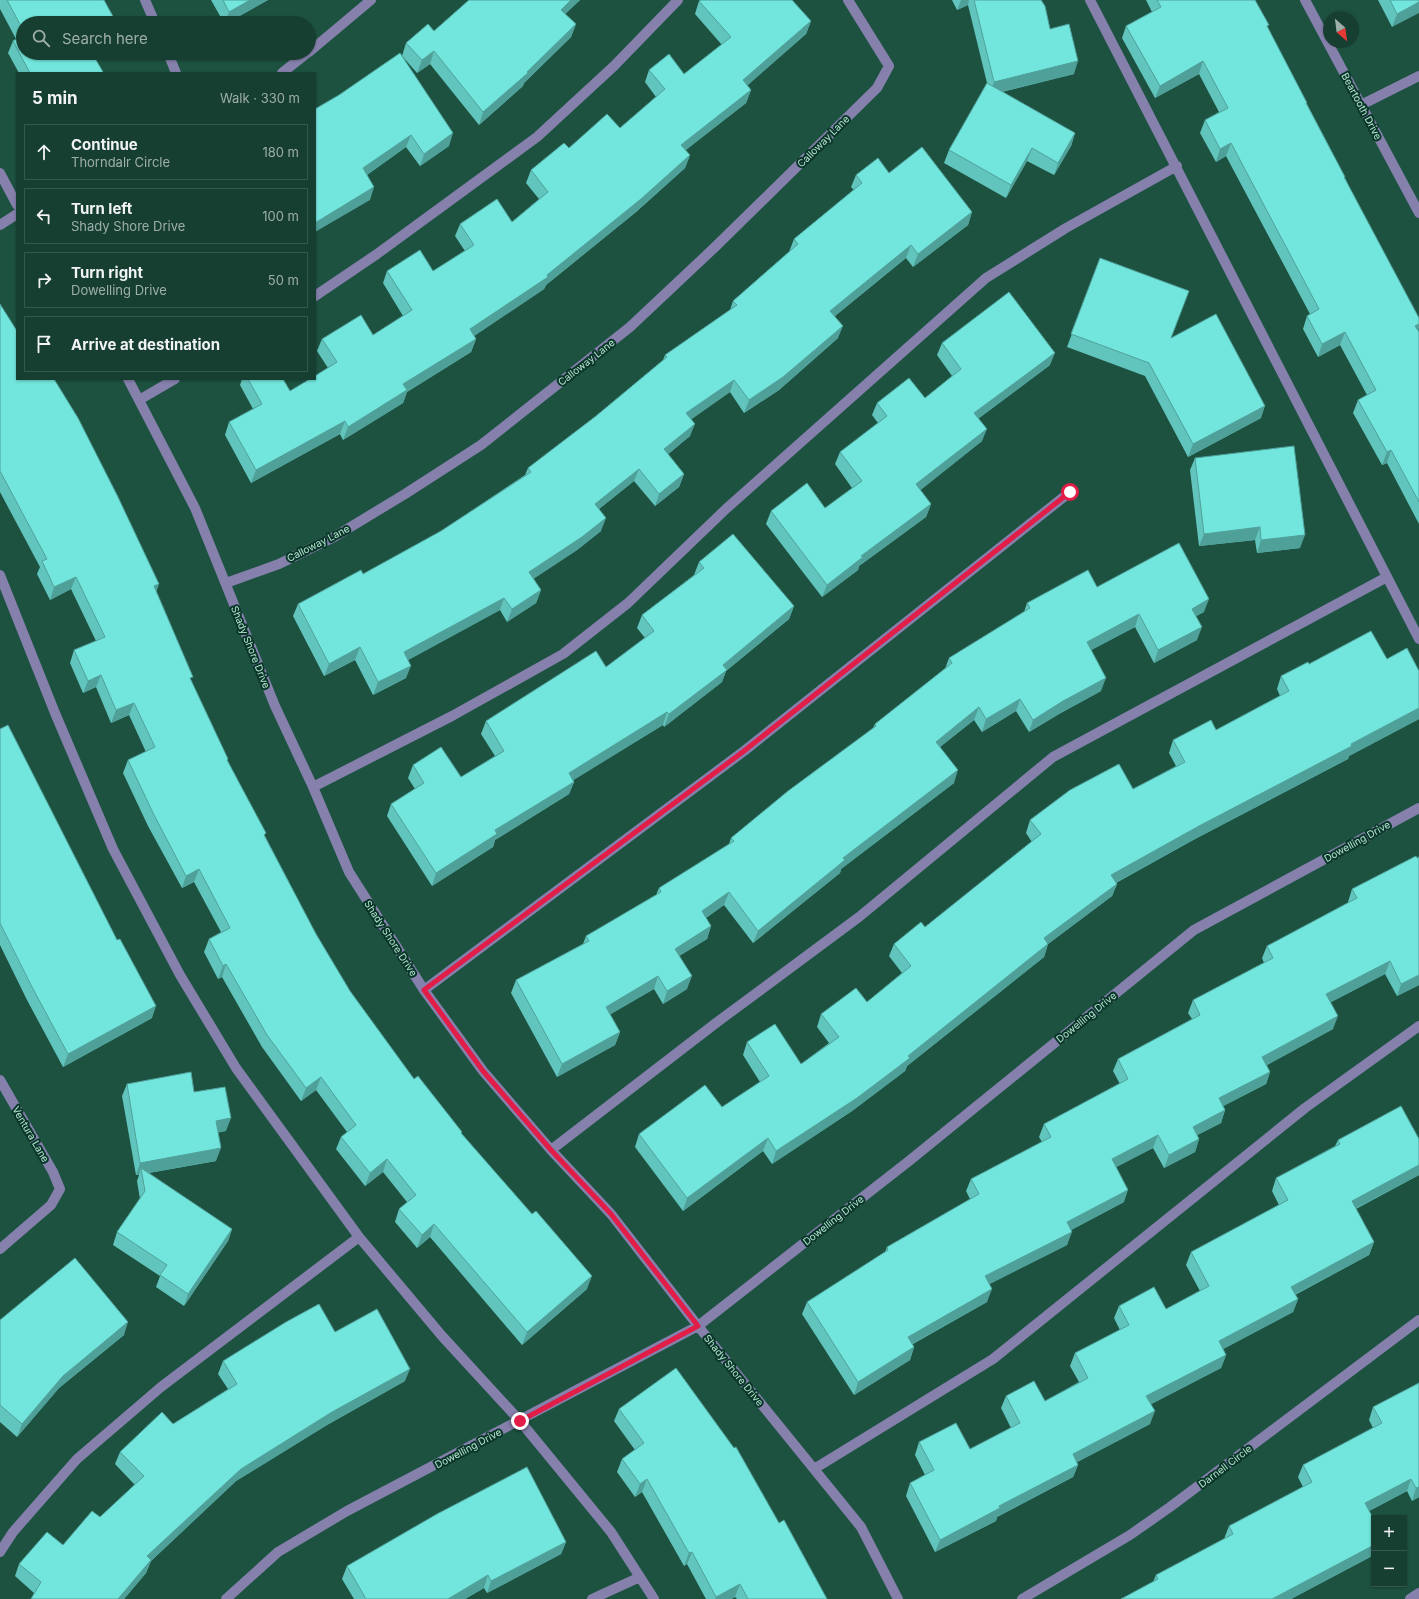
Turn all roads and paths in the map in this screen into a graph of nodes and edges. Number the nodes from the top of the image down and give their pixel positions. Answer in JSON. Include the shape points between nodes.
{"nodes":[{"id":1,"x":145,"y":0,"type":"edge"},
{"id":2,"x":371,"y":0,"type":"edge"},
{"id":3,"x":678,"y":0,"type":"edge"},
{"id":4,"x":848,"y":0,"type":"edge"},
{"id":5,"x":1090,"y":0,"type":"edge"},
{"id":6,"x":1305,"y":0,"type":"edge"},
{"id":7,"x":152,"y":16,"type":"edge"},
{"id":8,"x":316,"y":45,"type":"edge"},
{"id":9,"x":171,"y":60,"type":"edge"},
{"id":10,"x":298,"y":60,"type":"edge"},
{"id":11,"x":176,"y":72,"type":"edge"},
{"id":12,"x":283,"y":72,"type":"edge"},
{"id":13,"x":1419,"y":76,"type":"edge"},
{"id":14,"x":1361,"y":104,"type":"junction"},
{"id":15,"x":1177,"y":166,"type":"junction"},
{"id":16,"x":0,"y":173,"type":"edge"},
{"id":17,"x":16,"y":203,"type":"edge"},
{"id":18,"x":1419,"y":213,"type":"edge"},
{"id":19,"x":16,"y":215,"type":"edge"},
{"id":20,"x":0,"y":225,"type":"edge"},
{"id":21,"x":316,"y":295,"type":"edge"},
{"id":22,"x":129,"y":380,"type":"edge"},
{"id":23,"x":173,"y":380,"type":"edge"},
{"id":24,"x":139,"y":400,"type":"junction"},
{"id":25,"x":1070,"y":492,"type":"dead end"},
{"id":26,"x":0,"y":574,"type":"edge"},
{"id":27,"x":1388,"y":577,"type":"junction"},
{"id":28,"x":226,"y":583,"type":"junction"},
{"id":29,"x":1419,"y":639,"type":"edge"},
{"id":30,"x":313,"y":788,"type":"junction"},
{"id":31,"x":1419,"y":808,"type":"edge"},
{"id":32,"x":424,"y":990,"type":"junction"},
{"id":33,"x":1419,"y":1026,"type":"edge"},
{"id":34,"x":0,"y":1080,"type":"edge"},
{"id":35,"x":551,"y":1150,"type":"junction"},
{"id":36,"x":359,"y":1237,"type":"junction"},
{"id":37,"x":0,"y":1249,"type":"edge"},
{"id":38,"x":1419,"y":1320,"type":"edge"},
{"id":39,"x":698,"y":1326,"type":"junction"},
{"id":40,"x":520,"y":1421,"type":"junction"},
{"id":41,"x":814,"y":1469,"type":"junction"},
{"id":42,"x":0,"y":1552,"type":"edge"},
{"id":43,"x":640,"y":1577,"type":"junction"},
{"id":44,"x":1419,"y":1593,"type":"edge"},
{"id":45,"x":226,"y":1599,"type":"edge"},
{"id":46,"x":592,"y":1599,"type":"edge"},
{"id":47,"x":654,"y":1599,"type":"edge"},
{"id":48,"x":898,"y":1599,"type":"edge"},
{"id":49,"x":1022,"y":1599,"type":"edge"},
{"id":50,"x":1410,"y":1599,"type":"edge"}],
"edges":[{"from":1,"to":7,"type":"street"},
{"from":2,"to":8,"type":"street"},
{"from":3,"to":21,"type":"street","via":[[614,66],[537,137],[384,250]]},
{"from":4,"to":28,"type":"street","name":"Calloway Lane","via":[[889,66],[877,88],[630,327],[481,445],[405,494],[334,536],[278,564]]},
{"from":5,"to":15,"type":"street"},
{"from":6,"to":14,"type":"street","name":"Beartooth Drive"},
{"from":9,"to":11,"type":"street"},
{"from":10,"to":12,"type":"street"},
{"from":13,"to":14,"type":"street"},
{"from":14,"to":18,"type":"street","name":"Beartooth Drive"},
{"from":15,"to":27,"type":"street"},
{"from":15,"to":30,"type":"street","via":[[1066,228],[986,278],[727,508],[628,603],[563,654],[452,716]]},
{"from":16,"to":17,"type":"street"},
{"from":19,"to":20,"type":"street"},
{"from":22,"to":24,"type":"street","name":"Shady Shore Drive"},
{"from":23,"to":24,"type":"street"},
{"from":24,"to":28,"type":"street","name":"Shady Shore Drive","via":[[195,508]]},
{"from":25,"to":32,"type":"street","via":[[744,751]]},
{"from":26,"to":36,"type":"street","via":[[55,713],[114,849],[177,968],[236,1068]]},
{"from":27,"to":29,"type":"street"},
{"from":27,"to":35,"type":"street","via":[[1053,757],[859,918]]},
{"from":28,"to":30,"type":"street","name":"Shady Shore Drive","via":[[275,706]]},
{"from":30,"to":32,"type":"street","name":"Shady Shore Drive","via":[[349,872]]},
{"from":31,"to":39,"type":"street","name":"Dowelling Drive","via":[[1194,930],[908,1161]]},
{"from":32,"to":35,"type":"street","name":"Shady Shore Drive","via":[[483,1071]]},
{"from":33,"to":41,"type":"street","via":[[1305,1108],[993,1359]]},
{"from":34,"to":37,"type":"street","name":"Ventura Lane","via":[[60,1189],[52,1204]]},
{"from":35,"to":39,"type":"street","name":"Shady Shore Drive","via":[[611,1214]]},
{"from":36,"to":40,"type":"street","via":[[442,1336]]},
{"from":36,"to":42,"type":"street","via":[[162,1387],[77,1459],[13,1532]]},
{"from":38,"to":49,"type":"street","name":"Darnell Circle","via":[[1170,1507],[1130,1535]]},
{"from":39,"to":40,"type":"street","name":"Dowelling Drive"},
{"from":39,"to":41,"type":"street","name":"Shady Shore Drive"},
{"from":40,"to":43,"type":"street","via":[[611,1532]]},
{"from":40,"to":45,"type":"street","name":"Dowelling Drive","via":[[347,1512],[278,1552]]},
{"from":41,"to":48,"type":"street","name":"Shady Shore Drive","via":[[861,1527]]},
{"from":43,"to":46,"type":"street"},
{"from":43,"to":47,"type":"street"},
{"from":44,"to":50,"type":"street"}]}
